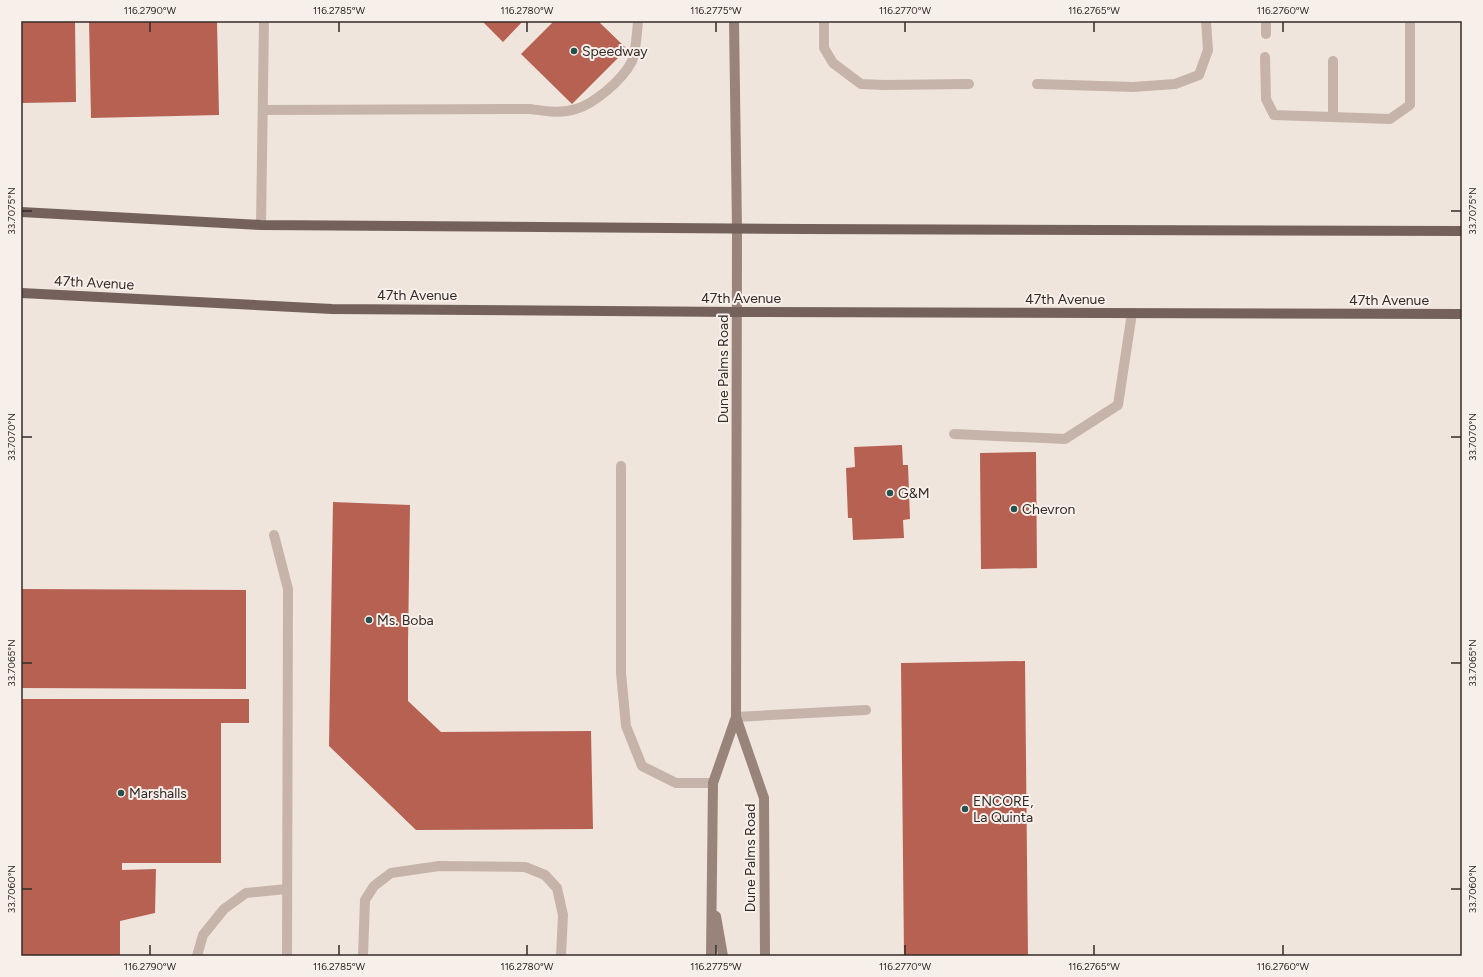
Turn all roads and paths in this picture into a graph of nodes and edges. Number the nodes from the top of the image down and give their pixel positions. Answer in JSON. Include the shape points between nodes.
{"nodes":[{"id":1,"x":264,"y":21,"type":"edge"},
{"id":2,"x":638,"y":21,"type":"edge"},
{"id":3,"x":734,"y":21,"type":"edge"},
{"id":4,"x":824,"y":21,"type":"edge"},
{"id":5,"x":1206,"y":21,"type":"edge"},
{"id":6,"x":1266,"y":21,"type":"edge"},
{"id":7,"x":1410,"y":21,"type":"edge"},
{"id":8,"x":1266,"y":34,"type":"dead end"},
{"id":9,"x":1265,"y":57,"type":"dead end"},
{"id":10,"x":1333,"y":60,"type":"dead end"},
{"id":11,"x":970,"y":84,"type":"dead end"},
{"id":12,"x":1037,"y":84,"type":"dead end"},
{"id":13,"x":264,"y":110,"type":"junction"},
{"id":14,"x":1333,"y":117,"type":"junction"},
{"id":15,"x":21,"y":212,"type":"edge"},
{"id":16,"x":262,"y":225,"type":"junction"},
{"id":17,"x":737,"y":229,"type":"junction"},
{"id":18,"x":1462,"y":231,"type":"edge"},
{"id":19,"x":21,"y":293,"type":"edge"},
{"id":20,"x":737,"y":312,"type":"junction"},
{"id":21,"x":1132,"y":313,"type":"junction"},
{"id":22,"x":1462,"y":314,"type":"edge"},
{"id":23,"x":954,"y":434,"type":"dead end"},
{"id":24,"x":621,"y":466,"type":"dead end"},
{"id":25,"x":274,"y":535,"type":"dead end"},
{"id":26,"x":866,"y":710,"type":"dead end"},
{"id":27,"x":736,"y":717,"type":"junction"},
{"id":28,"x":713,"y":783,"type":"junction"},
{"id":29,"x":287,"y":889,"type":"junction"},
{"id":30,"x":712,"y":892,"type":"junction"},
{"id":31,"x":197,"y":956,"type":"edge"},
{"id":32,"x":287,"y":956,"type":"edge"},
{"id":33,"x":363,"y":956,"type":"edge"},
{"id":34,"x":561,"y":956,"type":"edge"},
{"id":35,"x":711,"y":956,"type":"edge"},
{"id":36,"x":723,"y":956,"type":"edge"},
{"id":37,"x":765,"y":956,"type":"edge"}],
"edges":[{"from":1,"to":13,"type":"lane"},
{"from":2,"to":13,"type":"lane","via":[[632,62],[604,94],[577,109],[555,112],[530,109]]},
{"from":3,"to":17,"type":"main road","name":"Dune Palms Road"},
{"from":4,"to":11,"type":"lane","via":[[824,48],[834,63],[861,84]]},
{"from":5,"to":12,"type":"lane","via":[[1208,50],[1199,75],[1175,84],[1134,87]]},
{"from":6,"to":8,"type":"lane"},
{"from":7,"to":14,"type":"lane","via":[[1410,105],[1390,119]]},
{"from":9,"to":14,"type":"lane","via":[[1266,99],[1274,115]]},
{"from":10,"to":14,"type":"lane"},
{"from":13,"to":16,"type":"lane"},
{"from":15,"to":16,"type":"main road"},
{"from":16,"to":17,"type":"main road"},
{"from":17,"to":18,"type":"main road"},
{"from":17,"to":20,"type":"main road","name":"Dune Palms Road"},
{"from":19,"to":20,"type":"main road","name":"47th Avenue","via":[[332,309]]},
{"from":20,"to":21,"type":"main road","name":"47th Avenue"},
{"from":20,"to":27,"type":"main road","name":"Dune Palms Road"},
{"from":21,"to":22,"type":"main road","name":"47th Avenue"},
{"from":21,"to":23,"type":"lane","via":[[1118,406],[1066,439]]},
{"from":24,"to":28,"type":"lane","via":[[621,673],[626,726],[642,766],[676,783]]},
{"from":25,"to":29,"type":"lane","via":[[288,590]]},
{"from":26,"to":27,"type":"lane"},
{"from":27,"to":28,"type":"main road","name":"Dune Palms Road"},
{"from":27,"to":37,"type":"main road","name":"Dune Palms Road","via":[[764,798]]},
{"from":28,"to":30,"type":"main road","name":"Dune Palms Road"},
{"from":29,"to":31,"type":"lane","via":[[246,893],[240,897],[224,909],[202,935]]},
{"from":29,"to":32,"type":"lane"},
{"from":30,"to":35,"type":"main road","name":"Dune Palms Road"},
{"from":30,"to":36,"type":"main road"},
{"from":33,"to":34,"type":"lane","via":[[365,900],[374,886],[391,873],[439,866],[525,867],[545,875],[557,888],[563,915]]}]}
